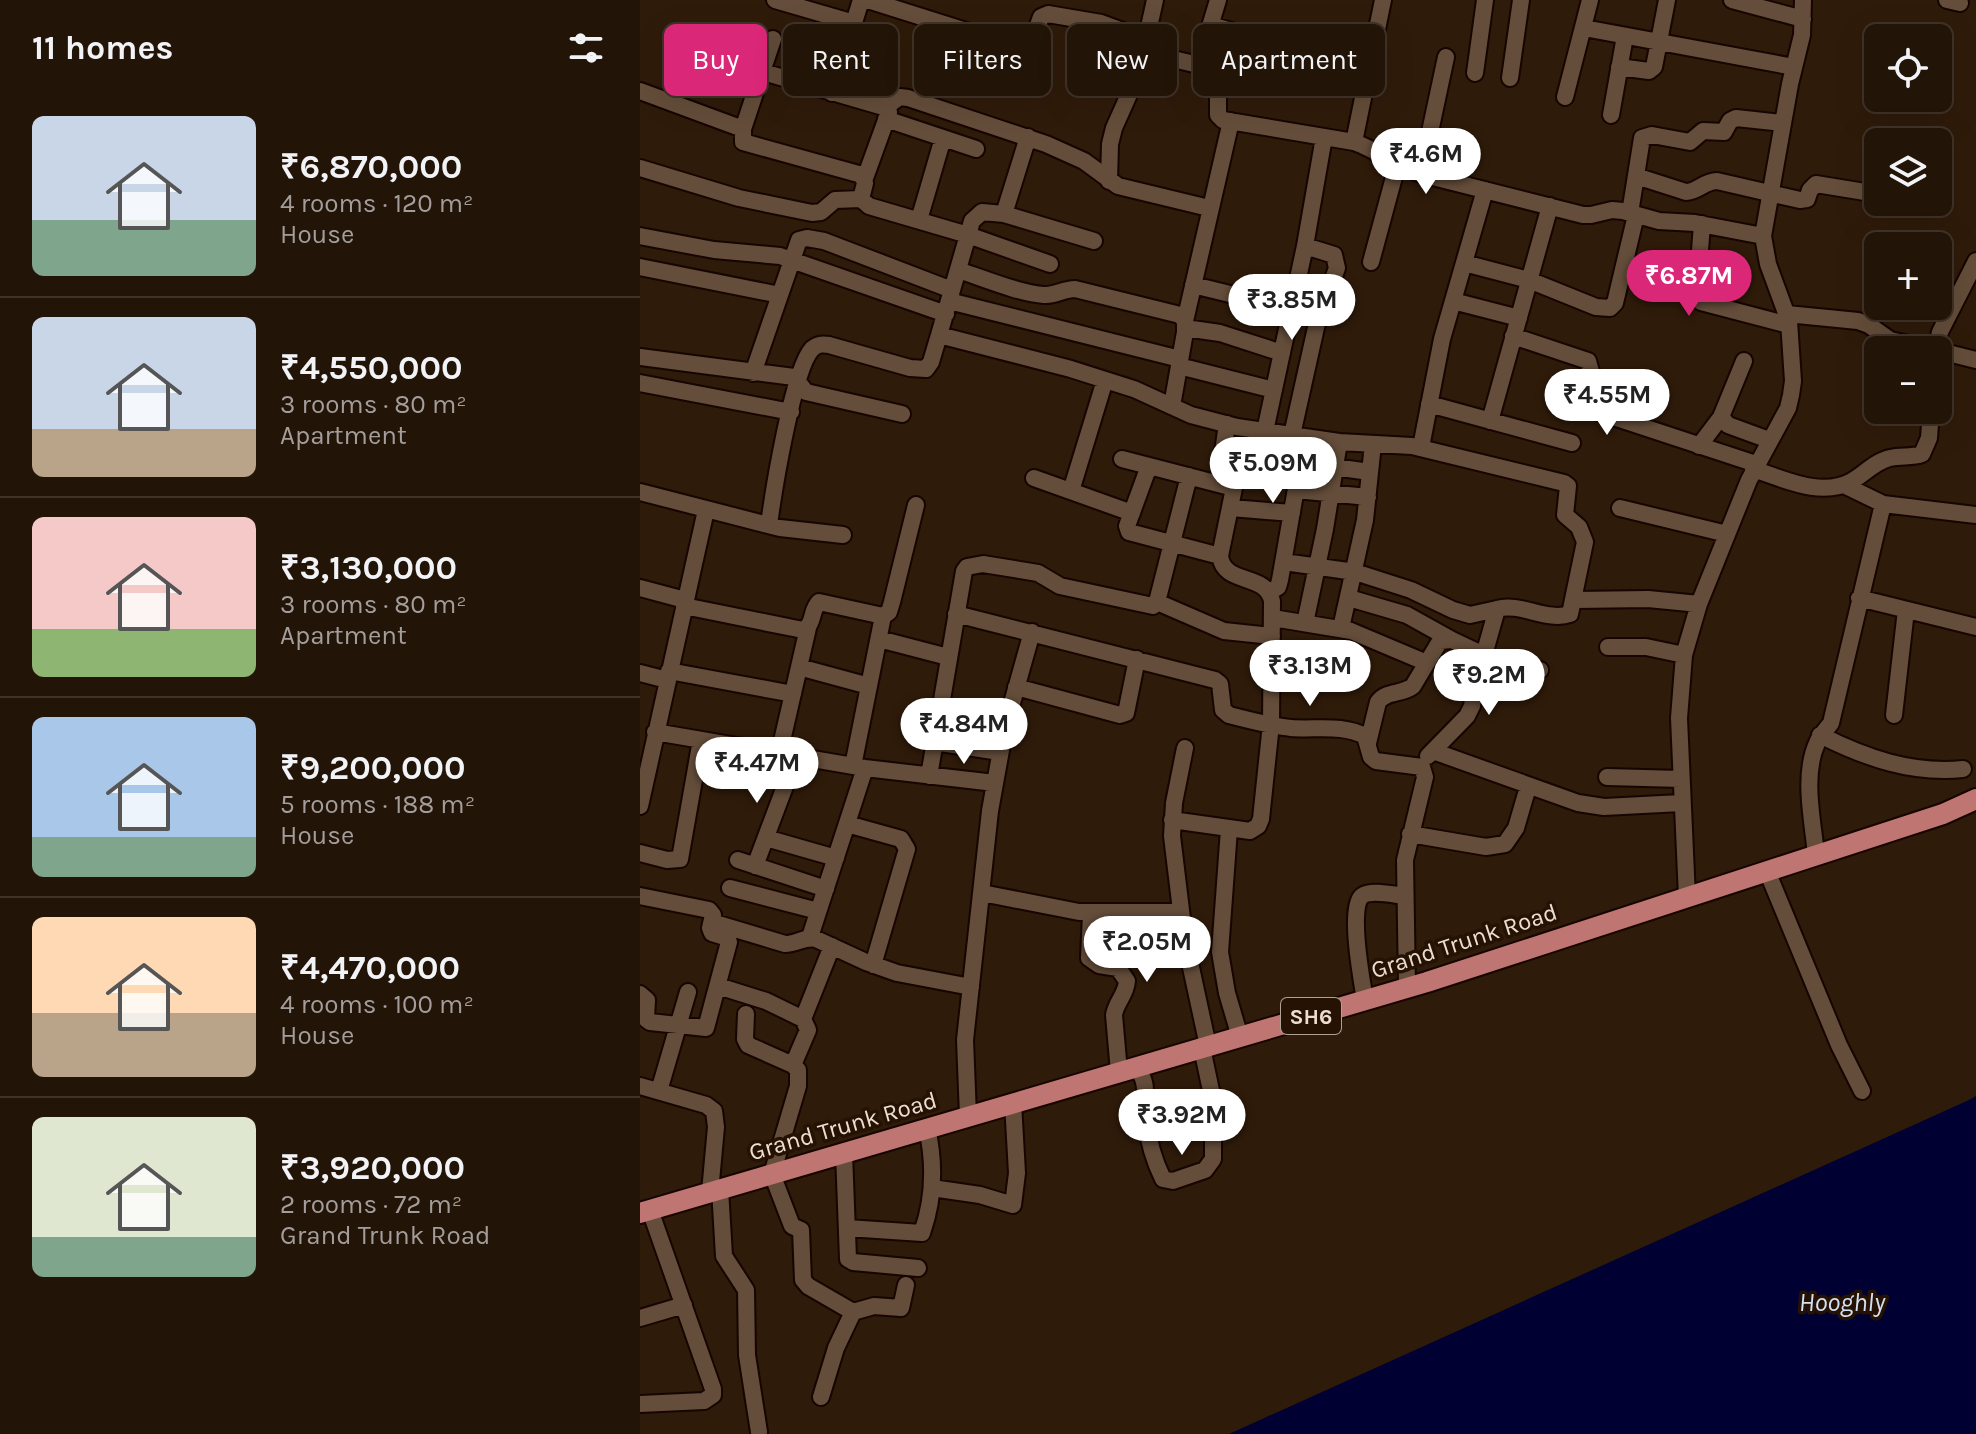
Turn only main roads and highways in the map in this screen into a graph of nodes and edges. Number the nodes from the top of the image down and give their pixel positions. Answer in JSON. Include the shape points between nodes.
{"nodes":[{"id":1,"x":1976,"y":799,"type":"edge"},
{"id":2,"x":645,"y":1211,"type":"edge"}],
"edges":[{"from":1,"to":2,"type":"main road","name":"Grand Trunk Road","number":"SH6","via":[[1407,988]]}]}
